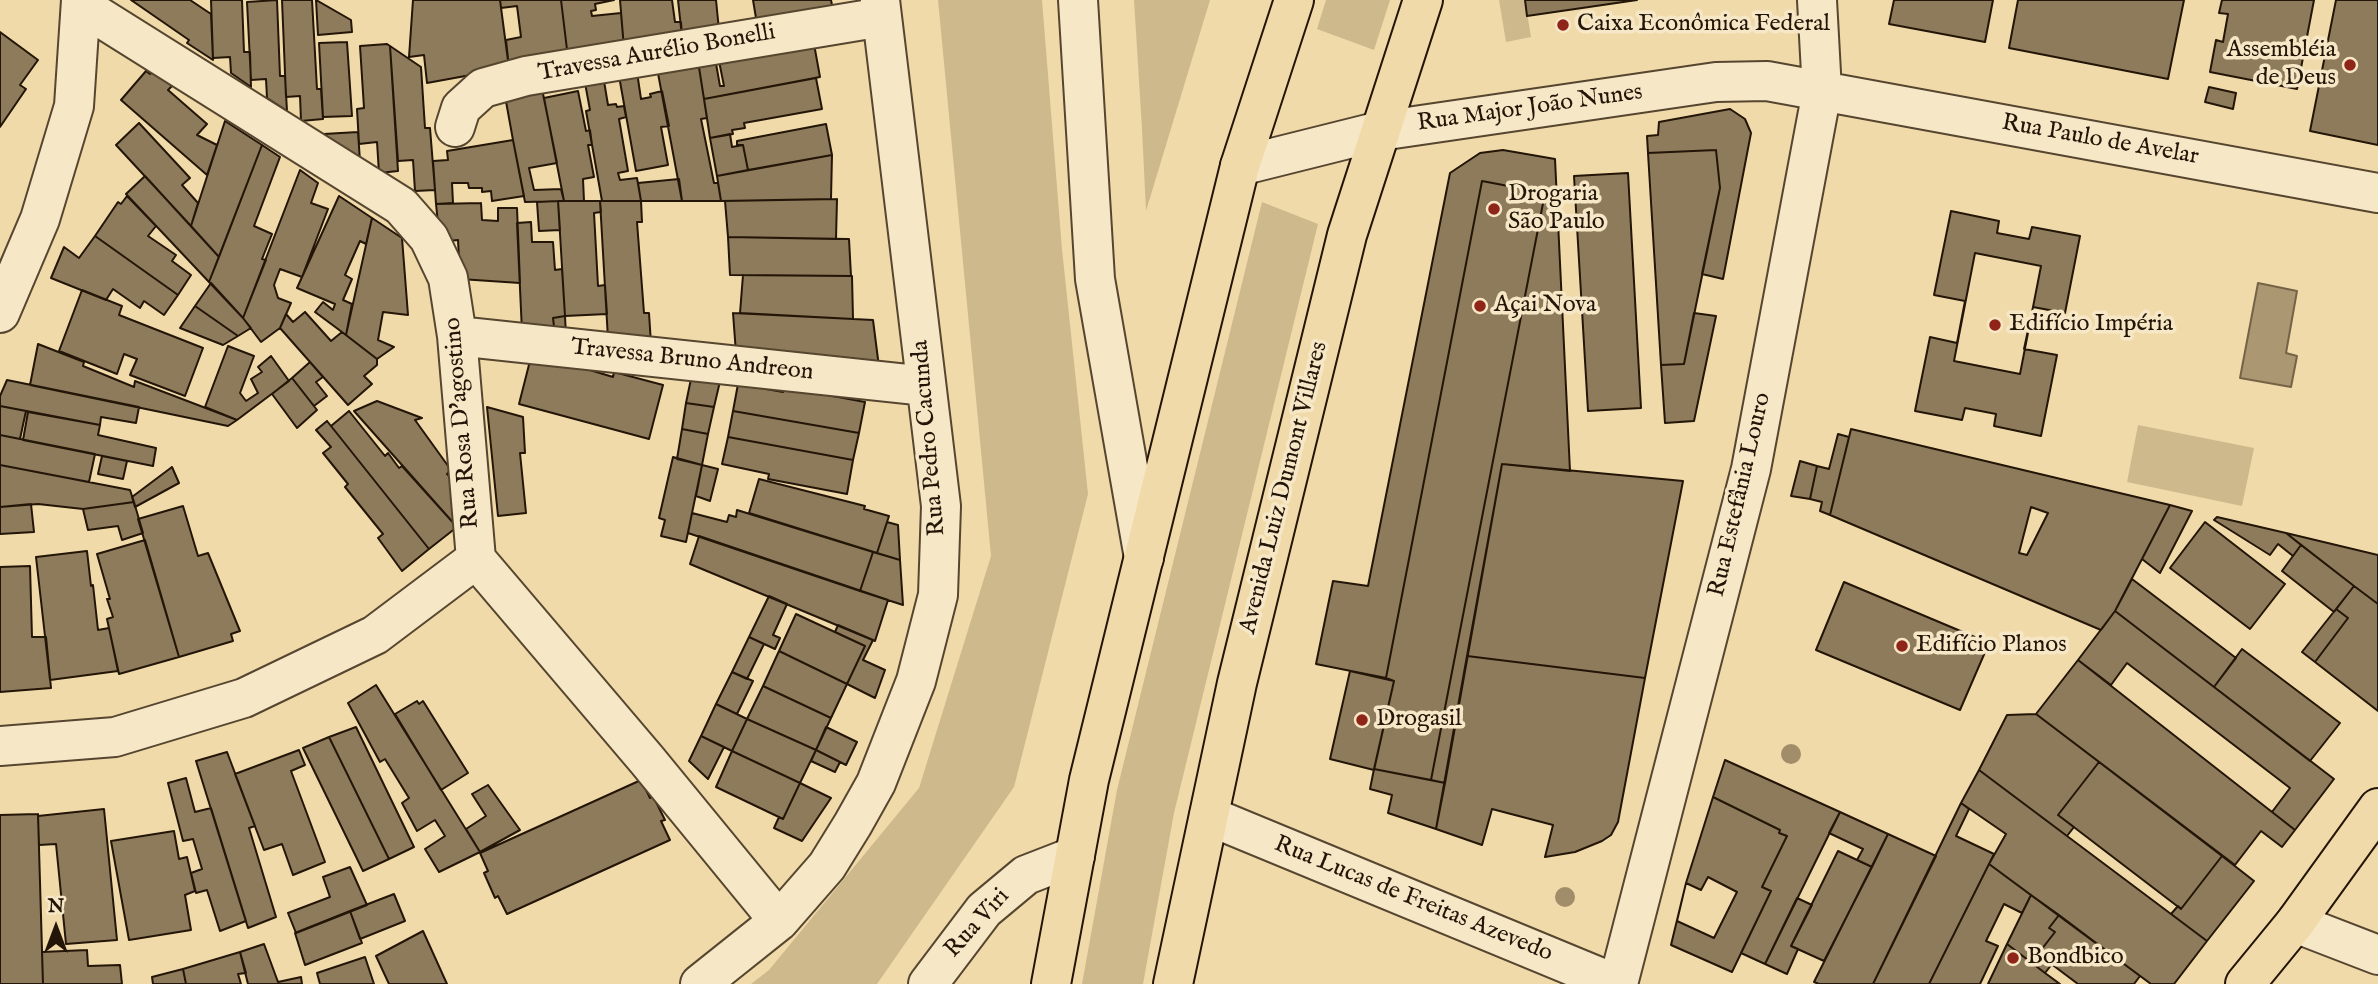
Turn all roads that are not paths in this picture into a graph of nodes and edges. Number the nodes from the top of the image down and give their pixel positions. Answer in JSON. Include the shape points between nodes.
{"nodes":[{"id":1,"x":1077,"y":0,"type":"edge"},
{"id":2,"x":1294,"y":0,"type":"edge"},
{"id":3,"x":1423,"y":0,"type":"edge"},
{"id":4,"x":1817,"y":0,"type":"edge"},
{"id":5,"x":82,"y":3,"type":"edge"},
{"id":6,"x":881,"y":8,"type":"edge"},
{"id":7,"x":1822,"y":91,"type":"junction"},
{"id":8,"x":454,"y":127,"type":"dead end"},
{"id":9,"x":1380,"y":131,"type":"junction"},
{"id":10,"x":1240,"y":166,"type":"junction"},
{"id":11,"x":2378,"y":193,"type":"edge"},
{"id":12,"x":0,"y":313,"type":"edge"},
{"id":13,"x":457,"y":336,"type":"junction"},
{"id":14,"x":926,"y":386,"type":"junction"},
{"id":15,"x":1144,"y":558,"type":"junction"},
{"id":16,"x":476,"y":559,"type":"junction"},
{"id":17,"x":0,"y":746,"type":"edge"},
{"id":18,"x":2378,"y":808,"type":"edge"},
{"id":19,"x":1209,"y":816,"type":"junction"},
{"id":20,"x":1075,"y":856,"type":"junction"},
{"id":21,"x":779,"y":921,"type":"junction"},
{"id":22,"x":2295,"y":923,"type":"junction"},
{"id":23,"x":2378,"y":955,"type":"edge"},
{"id":24,"x":700,"y":984,"type":"edge"},
{"id":25,"x":928,"y":984,"type":"edge"},
{"id":26,"x":1051,"y":984,"type":"edge"},
{"id":27,"x":1174,"y":984,"type":"edge"},
{"id":28,"x":1617,"y":984,"type":"edge"},
{"id":29,"x":2245,"y":984,"type":"edge"}],
"edges":[{"from":1,"to":15,"type":"street","via":[[1095,279]]},
{"from":2,"to":10,"type":"main road"},
{"from":3,"to":9,"type":"main road","name":"Avenida Luiz Dumont Villares"},
{"from":4,"to":7,"type":"street","name":"Rua Estefânia Louro"},
{"from":5,"to":12,"type":"street","via":[[74,106],[40,219]]},
{"from":5,"to":13,"type":"street","name":"Rua Rosa D'agostino","via":[[401,206],[429,238],[448,278]]},
{"from":6,"to":8,"type":"street","name":"Travessa Aurélio Bonelli","via":[[526,76],[483,89],[461,108]]},
{"from":6,"to":14,"type":"street","name":"Rua Pedro Cacunda"},
{"from":7,"to":9,"type":"street","name":"Rua Major João Nunes","via":[[1767,80],[1716,82]]},
{"from":7,"to":11,"type":"street","name":"Rua Paulo de Avelar"},
{"from":7,"to":28,"type":"street","name":"Rua Estefânia Louro","via":[[1751,469]]},
{"from":9,"to":10,"type":"street","name":"Rua Major João Nunes"},
{"from":9,"to":19,"type":"main road","name":"Avenida Luiz Dumont Villares","via":[[1343,248]]},
{"from":10,"to":15,"type":"main road"},
{"from":13,"to":14,"type":"street","name":"Travessa Bruno Andreon"},
{"from":13,"to":16,"type":"street","name":"Rua Rosa D'agostino"},
{"from":14,"to":21,"type":"street","name":"Rua Pedro Cacunda","via":[[941,506],[938,595],[916,681],[876,783],[853,824],[827,866]]},
{"from":15,"to":20,"type":"main road","via":[[1089,780]]},
{"from":16,"to":17,"type":"street","via":[[375,635],[244,698],[115,737]]},
{"from":16,"to":21,"type":"street","name":"Rua Rosa D'agostino"},
{"from":18,"to":22,"type":"main road"},
{"from":19,"to":27,"type":"main road","name":"Avenida Luiz Dumont Villares"},
{"from":19,"to":28,"type":"street","name":"Rua Lucas de Freitas Azevedo"},
{"from":20,"to":25,"type":"street","name":"Rua Viri","via":[[1026,874],[984,911]]},
{"from":20,"to":26,"type":"main road"},
{"from":21,"to":24,"type":"street","name":"Rua Pedro Cacunda"},
{"from":22,"to":23,"type":"street"},
{"from":22,"to":29,"type":"main road"}]}
